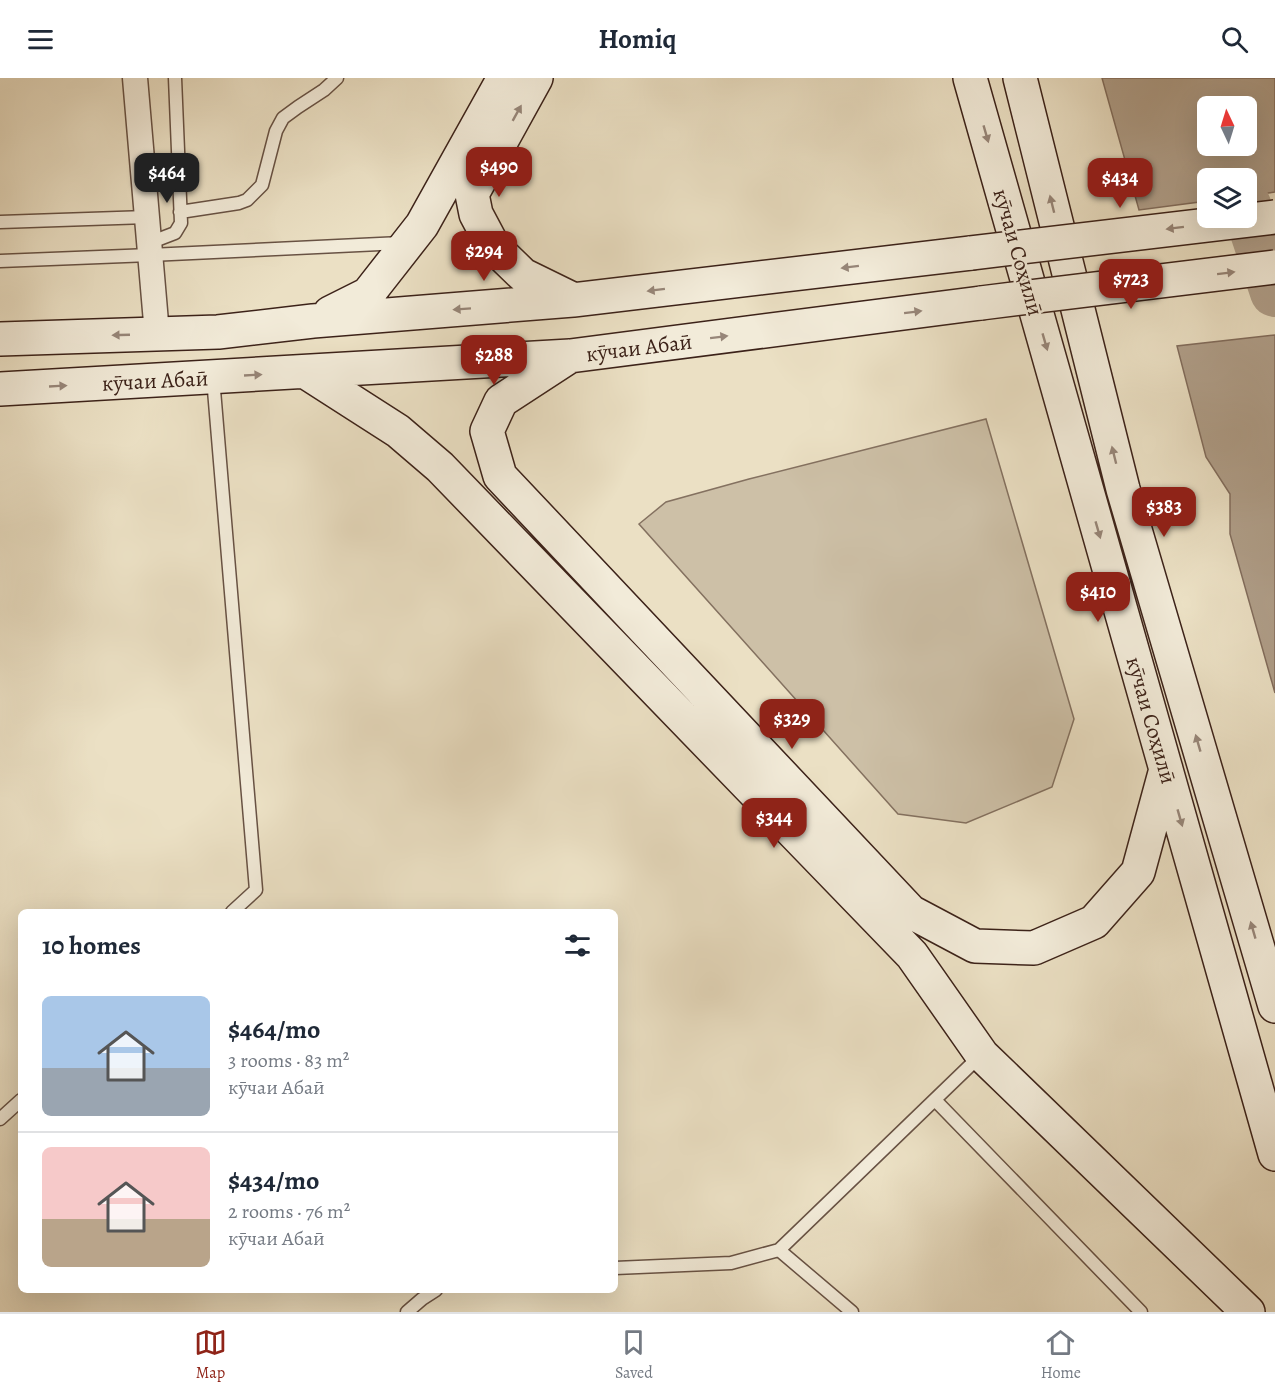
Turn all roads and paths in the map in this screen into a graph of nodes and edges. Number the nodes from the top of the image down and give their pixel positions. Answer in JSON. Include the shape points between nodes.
{"nodes":[{"id":1,"x":135,"y":78,"type":"edge"},
{"id":2,"x":175,"y":78,"type":"edge"},
{"id":3,"x":338,"y":78,"type":"edge"},
{"id":4,"x":504,"y":78,"type":"edge"},
{"id":5,"x":536,"y":78,"type":"edge"},
{"id":6,"x":970,"y":78,"type":"edge"},
{"id":7,"x":1020,"y":78,"type":"edge"},
{"id":8,"x":180,"y":212,"type":"junction"},
{"id":9,"x":1275,"y":216,"type":"edge"},
{"id":10,"x":147,"y":217,"type":"junction"},
{"id":11,"x":0,"y":222,"type":"edge"},
{"id":12,"x":408,"y":243,"type":"junction"},
{"id":13,"x":149,"y":249,"type":"junction"},
{"id":14,"x":0,"y":261,"type":"edge"},
{"id":15,"x":1275,"y":267,"type":"edge"},
{"id":16,"x":573,"y":300,"type":"junction"},
{"id":17,"x":313,"y":321,"type":"junction"},
{"id":18,"x":157,"y":334,"type":"junction"},
{"id":19,"x":0,"y":339,"type":"edge"},
{"id":20,"x":570,"y":356,"type":"junction"},
{"id":21,"x":306,"y":372,"type":"junction"},
{"id":22,"x":213,"y":377,"type":"junction"},
{"id":23,"x":0,"y":389,"type":"edge"},
{"id":24,"x":1166,"y":769,"type":"junction"},
{"id":25,"x":235,"y":909,"type":"edge"},
{"id":26,"x":1275,"y":1006,"type":"edge"},
{"id":27,"x":982,"y":1055,"type":"junction"},
{"id":28,"x":934,"y":1100,"type":"junction"},
{"id":29,"x":18,"y":1103,"type":"edge"},
{"id":30,"x":0,"y":1119,"type":"edge"},
{"id":31,"x":1275,"y":1154,"type":"edge"},
{"id":32,"x":779,"y":1250,"type":"junction"},
{"id":33,"x":618,"y":1268,"type":"edge"},
{"id":34,"x":431,"y":1293,"type":"edge"},
{"id":35,"x":406,"y":1312,"type":"edge"},
{"id":36,"x":852,"y":1312,"type":"edge"},
{"id":37,"x":1141,"y":1312,"type":"edge"},
{"id":38,"x":1248,"y":1312,"type":"edge"}],
"edges":[{"from":1,"to":10,"type":"street"},
{"from":2,"to":8,"type":"lane"},
{"from":3,"to":8,"type":"lane","via":[[283,118],[262,185],[247,200]]},
{"from":4,"to":12,"type":"main road","via":[[422,225]]},
{"from":16,"to":5,"type":"main road","one_way":true,"via":[[523,275],[493,246],[476,214],[472,194]]},
{"from":6,"to":24,"type":"main road","name":"кӯчаи Соҳилӣ","one_way":true},
{"from":26,"to":7,"type":"main road","one_way":true,"via":[[1123,489]]},
{"from":8,"to":13,"type":"lane","via":[[181,223],[175,233]]},
{"from":9,"to":16,"type":"main road","name":"кӯчаи Абаӣ","one_way":true,"bridge":true},
{"from":10,"to":11,"type":"lane"},
{"from":10,"to":13,"type":"street"},
{"from":12,"to":13,"type":"lane"},
{"from":12,"to":17,"type":"main road","via":[[368,294]]},
{"from":13,"to":14,"type":"lane"},
{"from":13,"to":18,"type":"street"},
{"from":20,"to":15,"type":"main road","name":"кӯчаи Абаӣ","one_way":true,"bridge":true},
{"from":16,"to":17,"type":"main road","name":"кӯчаи Абаӣ","one_way":true},
{"from":17,"to":18,"type":"main road","name":"кӯчаи Абаӣ","via":[[218,332]]},
{"from":18,"to":19,"type":"main road","name":"кӯчаи Абаӣ","one_way":true},
{"from":20,"to":21,"type":"main road","name":"кӯчаи Абаӣ"},
{"from":20,"to":24,"type":"main road","via":[[501,401],[487,431],[500,476],[911,912],[975,946],[1034,948],[1094,922],[1138,872]]},
{"from":22,"to":21,"type":"main road","name":"кӯчаи Абаӣ","one_way":true},
{"from":21,"to":27,"type":"main road","via":[[398,431],[440,467],[912,955]]},
{"from":23,"to":22,"type":"main road","name":"кӯчаи Абаӣ","one_way":true},
{"from":22,"to":25,"type":"lane","via":[[256,890]]},
{"from":24,"to":31,"type":"main road","name":"кӯчаи Соҳилӣ","one_way":true},
{"from":27,"to":28,"type":"lane"},
{"from":27,"to":38,"type":"main road"},
{"from":28,"to":32,"type":"lane"},
{"from":28,"to":37,"type":"lane"},
{"from":29,"to":30,"type":"lane"},
{"from":32,"to":33,"type":"lane","via":[[731,1263]]},
{"from":32,"to":36,"type":"lane"},
{"from":34,"to":35,"type":"lane"}]}
